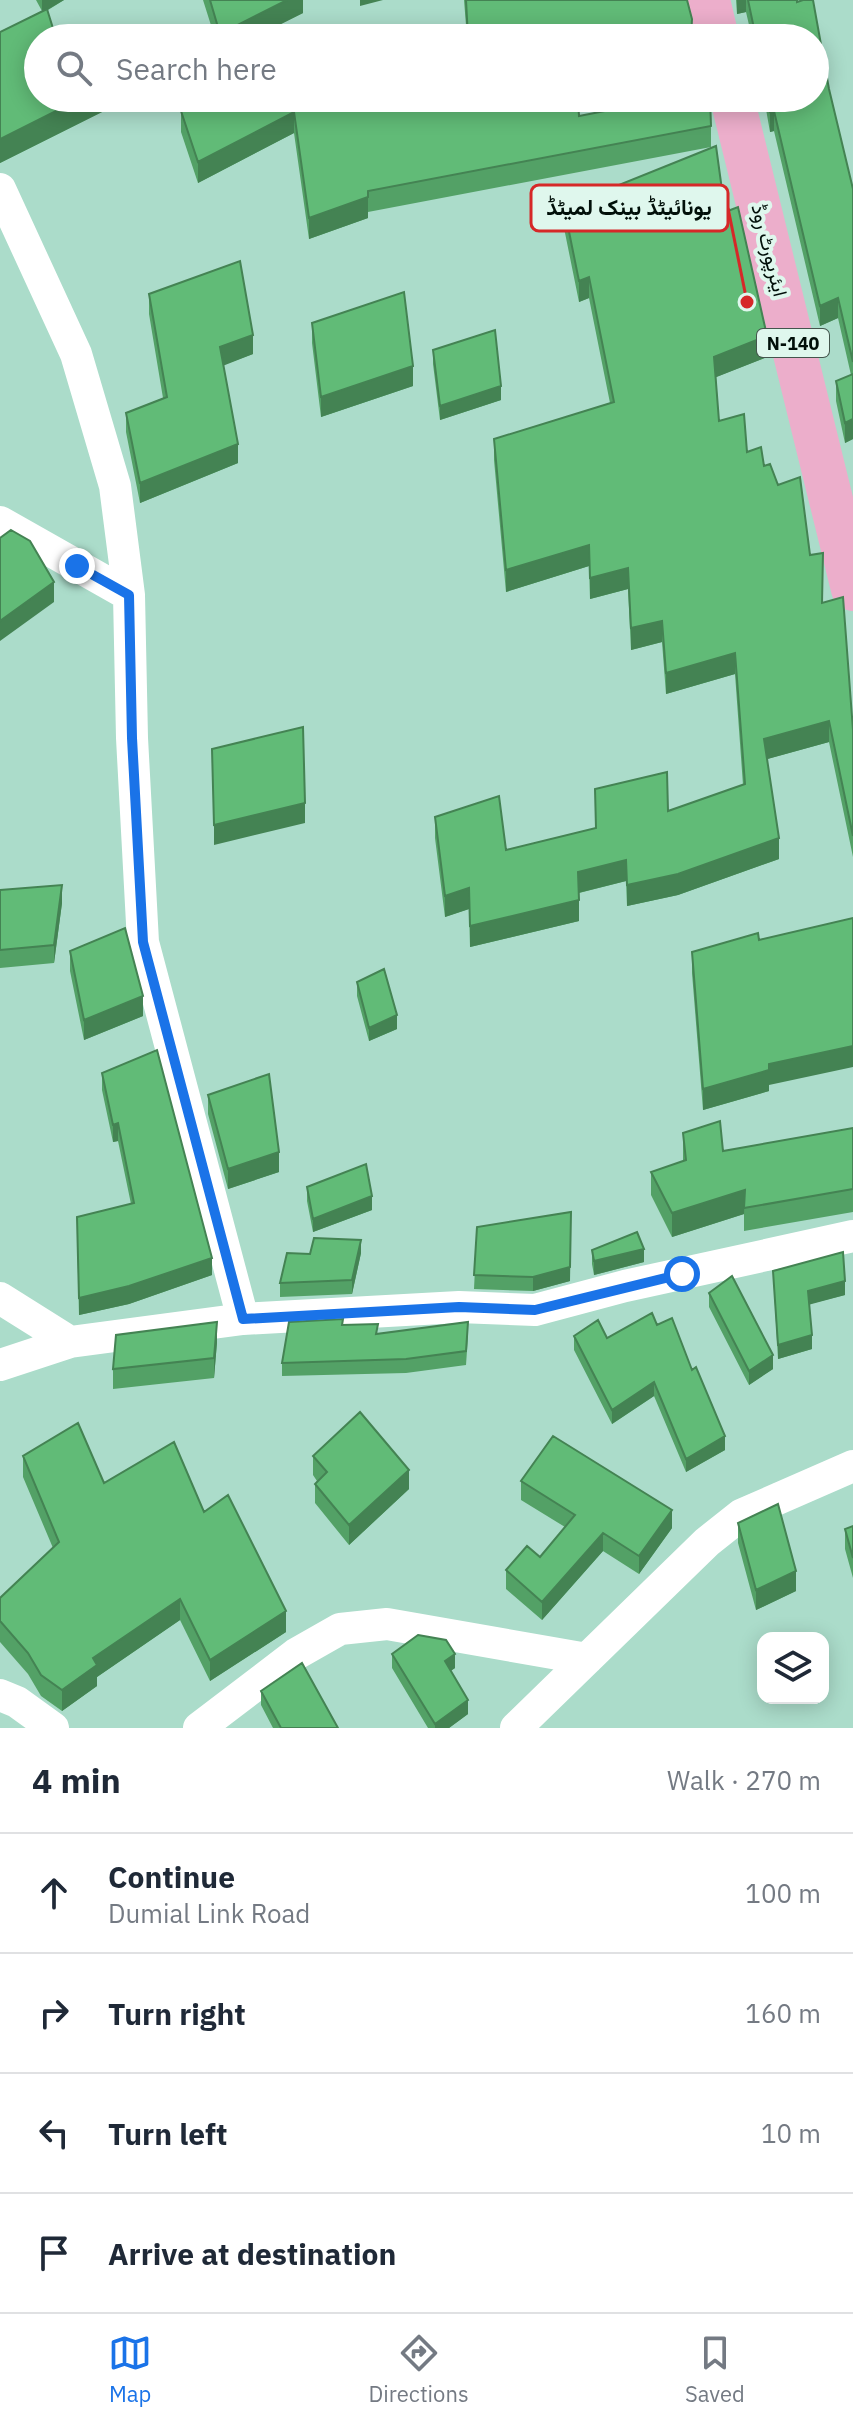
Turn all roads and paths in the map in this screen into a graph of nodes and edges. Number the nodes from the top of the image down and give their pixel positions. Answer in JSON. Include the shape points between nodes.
{"nodes":[{"id":1,"x":708,"y":0,"type":"edge"},
{"id":2,"x":714,"y":24,"type":"edge"},
{"id":3,"x":735,"y":112,"type":"edge"},
{"id":4,"x":0,"y":189,"type":"edge"},
{"id":5,"x":0,"y":522,"type":"edge"},
{"id":6,"x":853,"y":589,"type":"edge"},
{"id":7,"x":129,"y":595,"type":"junction"},
{"id":8,"x":853,"y":1236,"type":"edge"},
{"id":9,"x":0,"y":1298,"type":"edge"},
{"id":10,"x":243,"y":1319,"type":"junction"},
{"id":11,"x":70,"y":1342,"type":"junction"},
{"id":12,"x":0,"y":1365,"type":"edge"},
{"id":13,"x":853,"y":1466,"type":"edge"},
{"id":14,"x":587,"y":1659,"type":"junction"},
{"id":15,"x":0,"y":1695,"type":"edge"},
{"id":16,"x":53,"y":1728,"type":"edge"},
{"id":17,"x":199,"y":1728,"type":"edge"},
{"id":18,"x":516,"y":1728,"type":"edge"}],
"edges":[{"from":1,"to":2,"type":"highway"},
{"from":3,"to":6,"type":"highway","name":"ایئرپورٹ روڈ","number":"N-140"},
{"from":4,"to":7,"type":"street","via":[[76,354],[115,486]]},
{"from":5,"to":7,"type":"street"},
{"from":7,"to":10,"type":"street","via":[[143,942]]},
{"from":8,"to":10,"type":"street","via":[[535,1310],[459,1307]]},
{"from":9,"to":11,"type":"street"},
{"from":10,"to":11,"type":"street"},
{"from":11,"to":12,"type":"street"},
{"from":13,"to":14,"type":"street","via":[[741,1515]]},
{"from":14,"to":17,"type":"street","via":[[387,1624],[340,1629],[296,1654]]},
{"from":14,"to":18,"type":"street"},
{"from":15,"to":16,"type":"street"}]}
